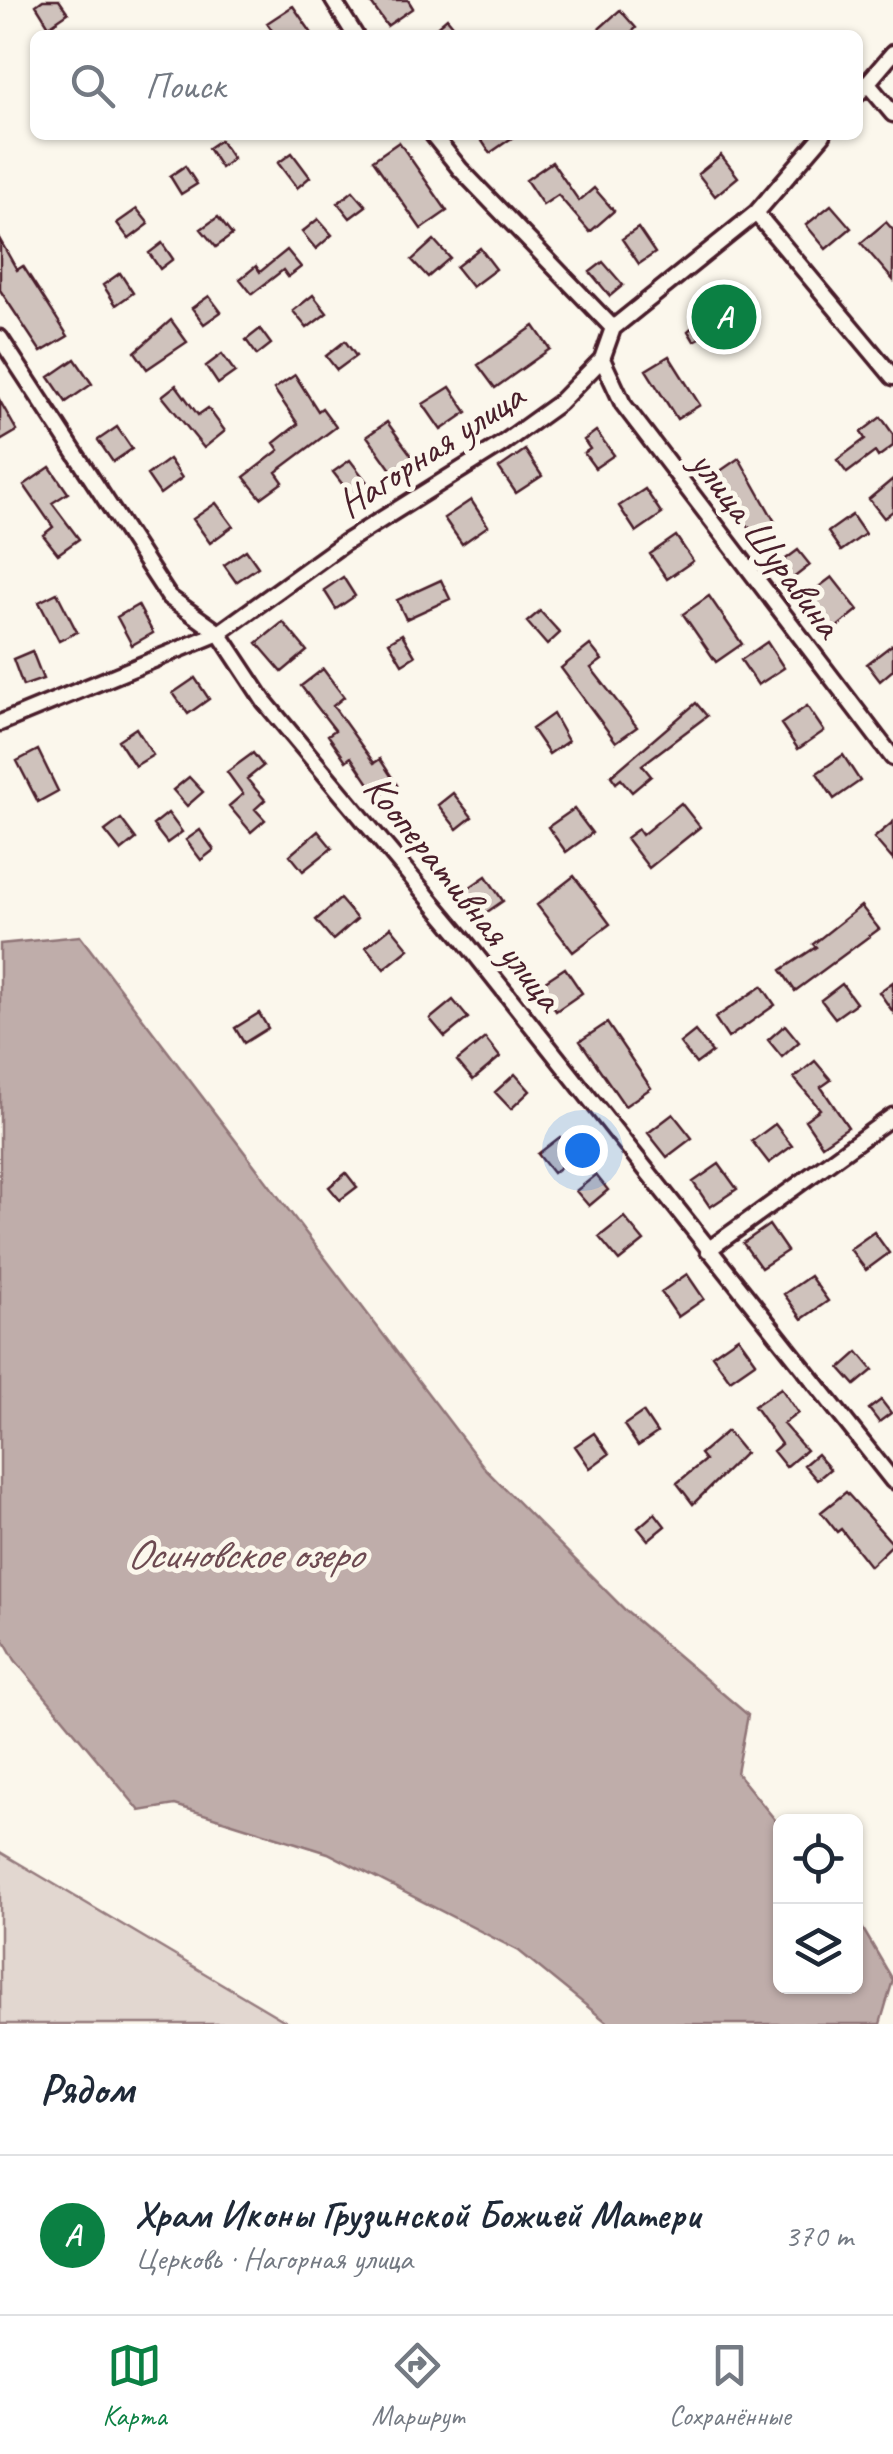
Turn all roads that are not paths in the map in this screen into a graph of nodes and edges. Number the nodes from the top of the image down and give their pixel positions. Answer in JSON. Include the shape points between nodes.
{"nodes":[{"id":1,"x":332,"y":0,"type":"edge"},
{"id":2,"x":352,"y":30,"type":"edge"},
{"id":3,"x":893,"y":52,"type":"edge"},
{"id":4,"x":863,"y":89,"type":"edge"},
{"id":5,"x":893,"y":114,"type":"edge"},
{"id":6,"x":437,"y":140,"type":"edge"},
{"id":7,"x":819,"y":140,"type":"edge"},
{"id":8,"x":756,"y":212,"type":"junction"},
{"id":9,"x":613,"y":328,"type":"junction"},
{"id":10,"x":0,"y":338,"type":"edge"},
{"id":11,"x":602,"y":358,"type":"junction"},
{"id":12,"x":893,"y":377,"type":"edge"},
{"id":13,"x":219,"y":633,"type":"junction"},
{"id":14,"x":0,"y":723,"type":"edge"},
{"id":15,"x":893,"y":758,"type":"edge"},
{"id":16,"x":893,"y":1116,"type":"edge"},
{"id":17,"x":708,"y":1250,"type":"junction"},
{"id":18,"x":893,"y":1481,"type":"edge"}],
"edges":[{"from":1,"to":2,"type":"street"},
{"from":3,"to":4,"type":"street"},
{"from":4,"to":5,"type":"street"},
{"from":6,"to":9,"type":"street"},
{"from":7,"to":8,"type":"street"},
{"from":8,"to":9,"type":"street"},
{"from":8,"to":12,"type":"street"},
{"from":9,"to":11,"type":"street","name":"Нагорная улица"},
{"from":10,"to":13,"type":"street","name":"Кооперативная улица","via":[[168,596]]},
{"from":11,"to":13,"type":"street","name":"Нагорная улица","via":[[559,403],[516,434],[344,543]]},
{"from":11,"to":15,"type":"street","name":"улица Шуравина","via":[[623,404]]},
{"from":13,"to":14,"type":"street","name":"Нагорная улица"},
{"from":13,"to":17,"type":"street","name":"Кооперативная улица","via":[[264,701],[463,939]]},
{"from":16,"to":17,"type":"street"},
{"from":17,"to":18,"type":"street","name":"Кооперативная улица"}]}
